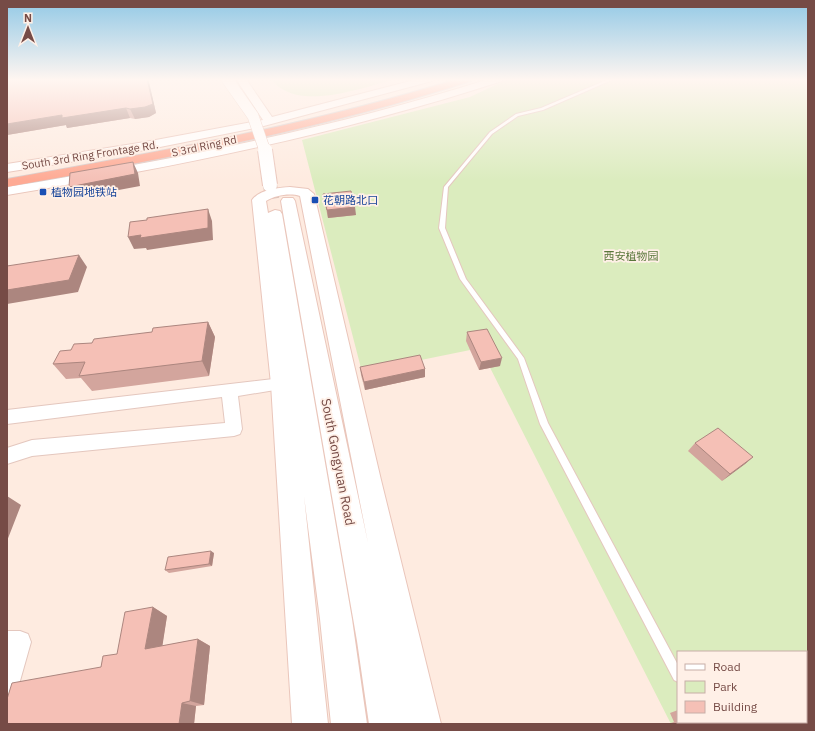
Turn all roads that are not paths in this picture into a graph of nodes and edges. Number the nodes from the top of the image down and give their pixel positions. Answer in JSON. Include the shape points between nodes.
{"nodes":[{"id":1,"x":252,"y":113,"type":"edge"},
{"id":2,"x":256,"y":113,"type":"edge"},
{"id":3,"x":259,"y":113,"type":"edge"},
{"id":4,"x":262,"y":113,"type":"edge"},
{"id":5,"x":298,"y":113,"type":"edge"},
{"id":6,"x":324,"y":113,"type":"edge"},
{"id":7,"x":347,"y":113,"type":"edge"},
{"id":8,"x":387,"y":113,"type":"edge"},
{"id":9,"x":526,"y":113,"type":"edge"},
{"id":10,"x":264,"y":122,"type":"junction"},
{"id":11,"x":278,"y":154,"type":"dead end"},
{"id":12,"x":7,"y":168,"type":"edge"},
{"id":13,"x":7,"y":174,"type":"edge"},
{"id":14,"x":7,"y":183,"type":"edge"},
{"id":15,"x":7,"y":191,"type":"edge"},
{"id":16,"x":277,"y":196,"type":"junction"},
{"id":17,"x":282,"y":384,"type":"junction"},
{"id":18,"x":229,"y":391,"type":"junction"},
{"id":19,"x":7,"y":417,"type":"edge"},
{"id":20,"x":7,"y":456,"type":"edge"},
{"id":21,"x":7,"y":642,"type":"edge"},
{"id":22,"x":677,"y":674,"type":"edge"},
{"id":23,"x":7,"y":686,"type":"edge"},
{"id":24,"x":310,"y":724,"type":"edge"},
{"id":25,"x":349,"y":724,"type":"edge"},
{"id":26,"x":387,"y":724,"type":"edge"},
{"id":27,"x":423,"y":724,"type":"edge"}],
"edges":[{"from":1,"to":16,"type":"main road","name":"South Gongyuan Road","bridge":true,"via":[[260,130]]},
{"from":2,"to":10,"type":"main road"},
{"from":3,"to":10,"type":"main road"},
{"from":4,"to":11,"type":"main road"},
{"from":5,"to":10,"type":"main road","name":"South 3rd Ring Frontage Rd."},
{"from":6,"to":13,"type":"highway","name":"S 3rd Ring Rd","via":[[143,152]]},
{"from":7,"to":14,"type":"highway","name":"S 3rd Ring Rd","via":[[135,161]]},
{"from":8,"to":15,"type":"main road","name":"South 3rd Ring Frontage Rd.","via":[[251,146]]},
{"from":9,"to":22,"type":"lane","via":[[517,115],[491,132],[446,187],[442,228],[463,279],[522,358],[544,424]]},
{"from":10,"to":12,"type":"main road","name":"South 3rd Ring Frontage Rd.","via":[[138,148]]},
{"from":16,"to":25,"type":"main road","name":"South Gongyuan Road"},
{"from":16,"to":26,"type":"main road","name":"South Gongyuan Road","via":[[373,641]]},
{"from":17,"to":18,"type":"street"},
{"from":17,"to":24,"type":"main road"},
{"from":17,"to":27,"type":"main road","via":[[259,200],[267,194],[302,190],[307,194]]},
{"from":18,"to":19,"type":"street"},
{"from":18,"to":20,"type":"street","via":[[234,429],[32,448]]},
{"from":21,"to":23,"type":"street","via":[[20,642]]}]}
